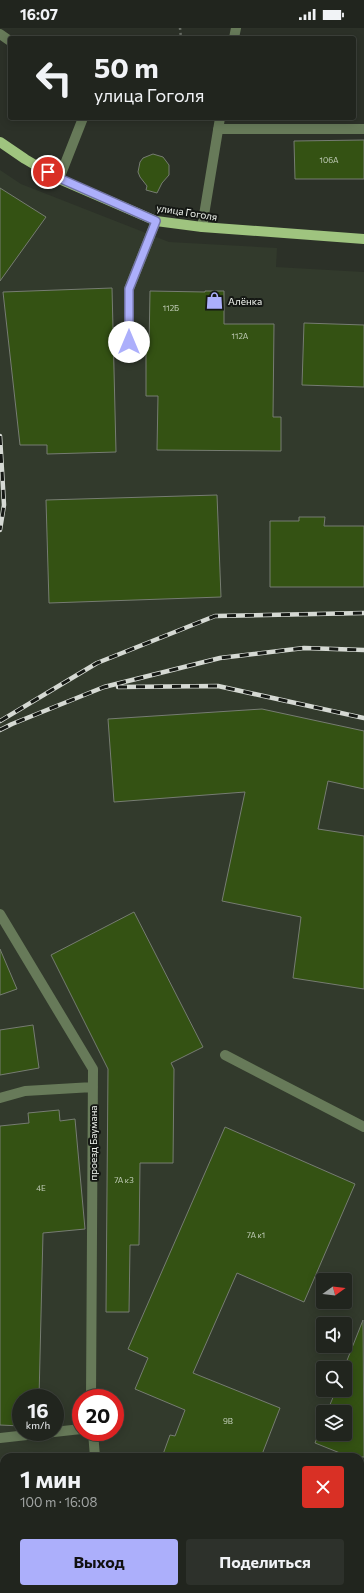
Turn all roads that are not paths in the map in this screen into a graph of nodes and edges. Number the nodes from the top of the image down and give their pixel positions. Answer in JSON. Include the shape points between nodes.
{"nodes":[{"id":1,"x":82,"y":120,"type":"edge"},
{"id":2,"x":220,"y":120,"type":"edge"},
{"id":3,"x":218,"y":129,"type":"junction"},
{"id":4,"x":364,"y":129,"type":"edge"},
{"id":5,"x":0,"y":142,"type":"edge"},
{"id":6,"x":59,"y":178,"type":"junction"},
{"id":7,"x":156,"y":221,"type":"junction"},
{"id":8,"x":202,"y":227,"type":"junction"},
{"id":9,"x":364,"y":239,"type":"edge"},
{"id":10,"x":129,"y":342,"type":"dead end"},
{"id":11,"x":0,"y":914,"type":"edge"},
{"id":12,"x":225,"y":1055,"type":"dead end"},
{"id":13,"x":93,"y":1087,"type":"junction"},
{"id":14,"x":0,"y":1098,"type":"edge"},
{"id":15,"x":364,"y":1127,"type":"edge"},
{"id":16,"x":91,"y":1389,"type":"edge"},
{"id":17,"x":72,"y":1431,"type":"edge"},
{"id":18,"x":0,"y":1438,"type":"edge"},
{"id":19,"x":94,"y":1441,"type":"edge"},
{"id":20,"x":95,"y":1453,"type":"edge"}],
"edges":[{"from":1,"to":6,"type":"street"},
{"from":2,"to":3,"type":"street"},
{"from":3,"to":4,"type":"street"},
{"from":3,"to":8,"type":"street"},
{"from":5,"to":6,"type":"main road","name":"улица Гоголя"},
{"from":6,"to":7,"type":"main road","name":"улица Гоголя"},
{"from":7,"to":8,"type":"main road","name":"улица Гоголя"},
{"from":7,"to":10,"type":"street","via":[[129,289]]},
{"from":8,"to":9,"type":"main road","name":"улица Гоголя"},
{"from":11,"to":13,"type":"street","name":"проезд Баумана","via":[[93,1069]]},
{"from":12,"to":15,"type":"street"},
{"from":13,"to":14,"type":"street","via":[[25,1091]]},
{"from":13,"to":16,"type":"street","name":"проезд Баумана"},
{"from":17,"to":18,"type":"street"},
{"from":19,"to":20,"type":"street"}]}
